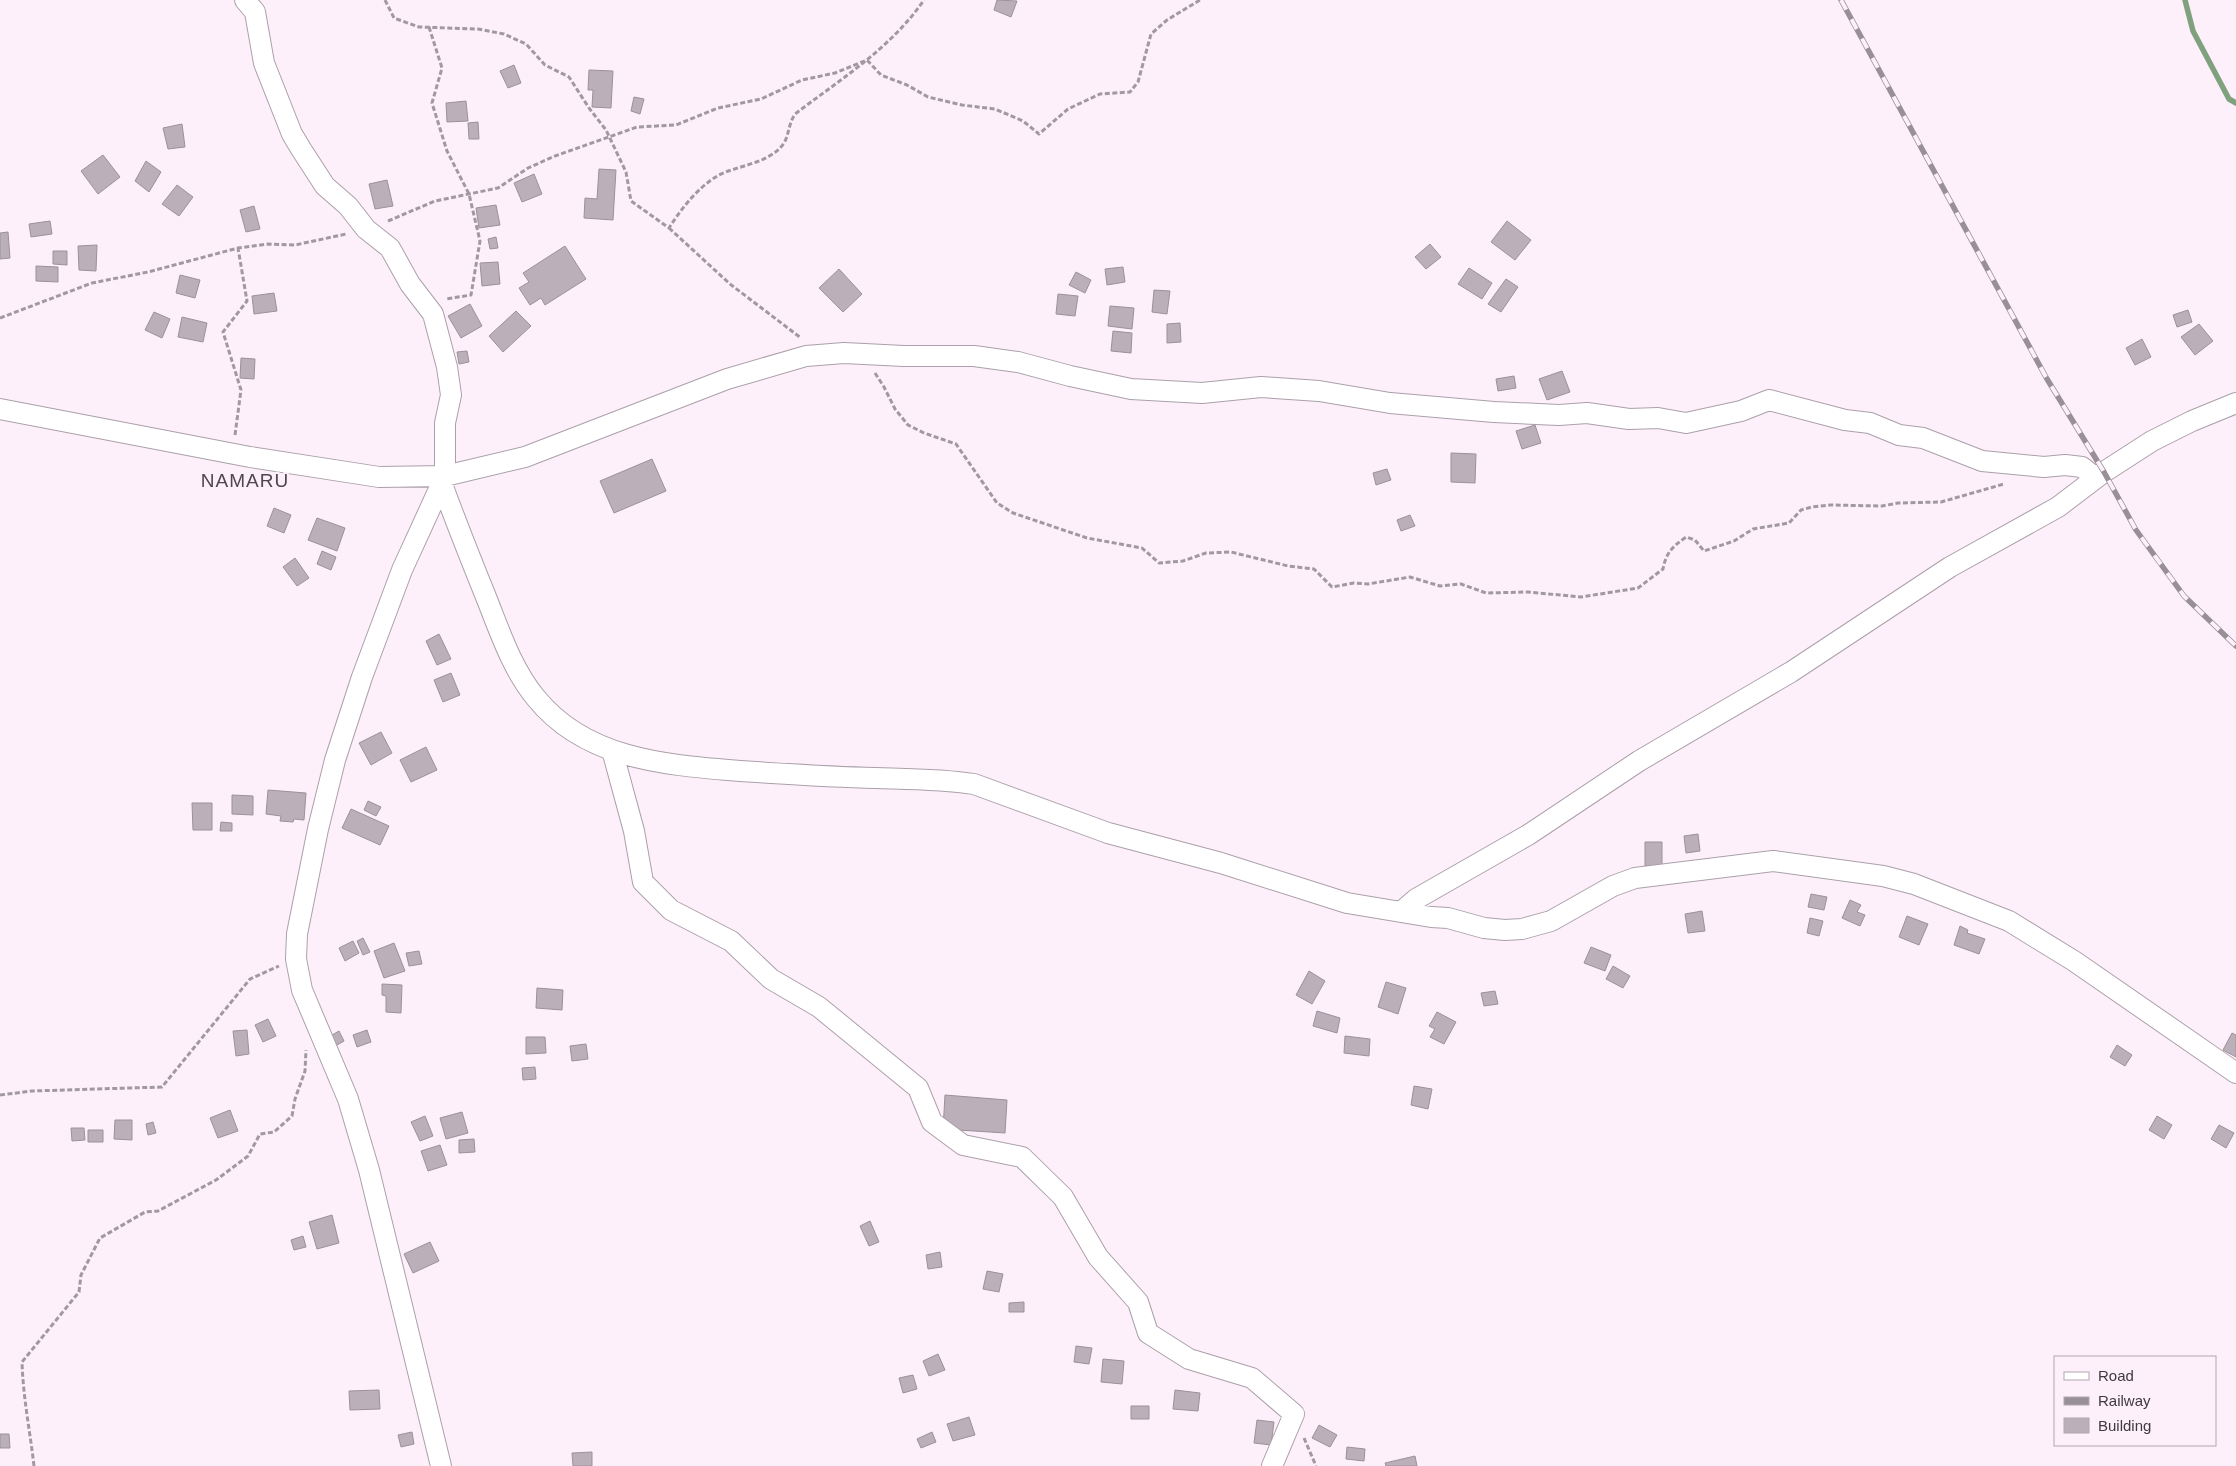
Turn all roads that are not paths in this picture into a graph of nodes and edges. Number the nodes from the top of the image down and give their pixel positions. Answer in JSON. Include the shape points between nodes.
{"nodes":[{"id":1,"x":245,"y":0,"type":"edge"},
{"id":2,"x":2236,"y":404,"type":"edge"},
{"id":3,"x":0,"y":409,"type":"edge"},
{"id":4,"x":2096,"y":478,"type":"junction"},
{"id":5,"x":444,"y":480,"type":"junction"},
{"id":6,"x":612,"y":750,"type":"junction"},
{"id":7,"x":1402,"y":911,"type":"junction"},
{"id":8,"x":2236,"y":1073,"type":"edge"},
{"id":9,"x":441,"y":1466,"type":"edge"},
{"id":10,"x":1272,"y":1466,"type":"edge"}],
"edges":[{"from":1,"to":5,"type":"street","via":[[255,12],[264,63],[292,134],[307,160],[325,186],[348,206],[366,229],[390,248],[410,284],[433,314],[451,395],[445,424]]},
{"from":2,"to":4,"type":"street","via":[[2152,441]]},
{"from":3,"to":5,"type":"street","via":[[233,454],[378,477]]},
{"from":4,"to":5,"type":"street","via":[[2082,468],[2065,465],[2044,467],[1982,462],[1923,438],[1900,435],[1870,423],[1845,420],[1769,400],[1741,411],[1686,423],[1587,413],[1559,415],[1484,411],[1260,387],[1202,393],[1131,389],[1018,362],[974,356],[861,354],[806,356],[776,363],[727,378],[525,456]]},
{"from":4,"to":7,"type":"street","via":[[2058,507],[1950,567],[1791,672],[1639,761],[1528,835],[1416,899]]},
{"from":5,"to":6,"type":"street","via":[[503,640],[518,671],[537,699],[564,725]]},
{"from":5,"to":9,"type":"street","via":[[402,570],[335,760],[297,934],[296,959],[302,990],[348,1099],[364,1152]]},
{"from":6,"to":7,"type":"street","via":[[638,759],[681,766],[974,784],[1108,833],[1221,863],[1347,903]]},
{"from":6,"to":10,"type":"street","via":[[644,882],[671,910],[731,941],[771,979],[819,1007],[918,1088],[932,1122],[963,1145],[1022,1156],[1063,1197],[1098,1257],[1138,1302],[1148,1333],[1190,1359],[1252,1378],[1294,1414]]},
{"from":7,"to":8,"type":"street","via":[[1484,928],[1522,929],[1551,922],[1613,886],[1635,878],[1773,861],[1883,876],[1914,884],[2009,922],[2074,961]]}]}
